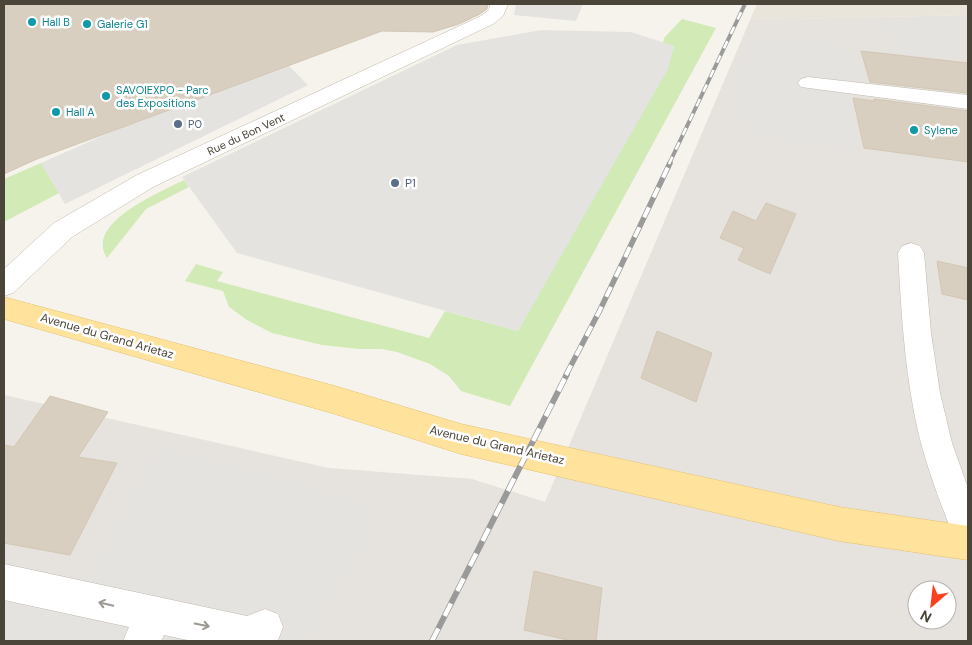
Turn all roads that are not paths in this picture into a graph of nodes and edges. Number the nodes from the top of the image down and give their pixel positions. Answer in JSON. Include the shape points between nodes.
{"nodes":[{"id":1,"x":499,"y":4,"type":"edge"},
{"id":2,"x":808,"y":82,"type":"dead end"},
{"id":3,"x":968,"y":102,"type":"edge"},
{"id":4,"x":911,"y":253,"type":"dead end"},
{"id":5,"x":4,"y":285,"type":"edge"},
{"id":6,"x":4,"y":308,"type":"edge"},
{"id":7,"x":968,"y":530,"type":"edge"},
{"id":8,"x":968,"y":543,"type":"edge"},
{"id":9,"x":4,"y":582,"type":"edge"},
{"id":10,"x":264,"y":627,"type":"dead end"},
{"id":11,"x":148,"y":628,"type":"edge"}],
"edges":[{"from":1,"to":5,"type":"street","name":"Rue du Bon Vent","via":[[497,12],[487,20],[145,181],[63,230]]},
{"from":2,"to":3,"type":"street"},
{"from":4,"to":7,"type":"street","via":[[916,332],[930,414],[950,484]]},
{"from":6,"to":8,"type":"main road","name":"Avenue du Grand Arietaz","via":[[462,438],[839,524]]},
{"from":11,"to":9,"type":"street","one_way":true},
{"from":11,"to":10,"type":"street","one_way":true,"via":[[248,635]]}]}
